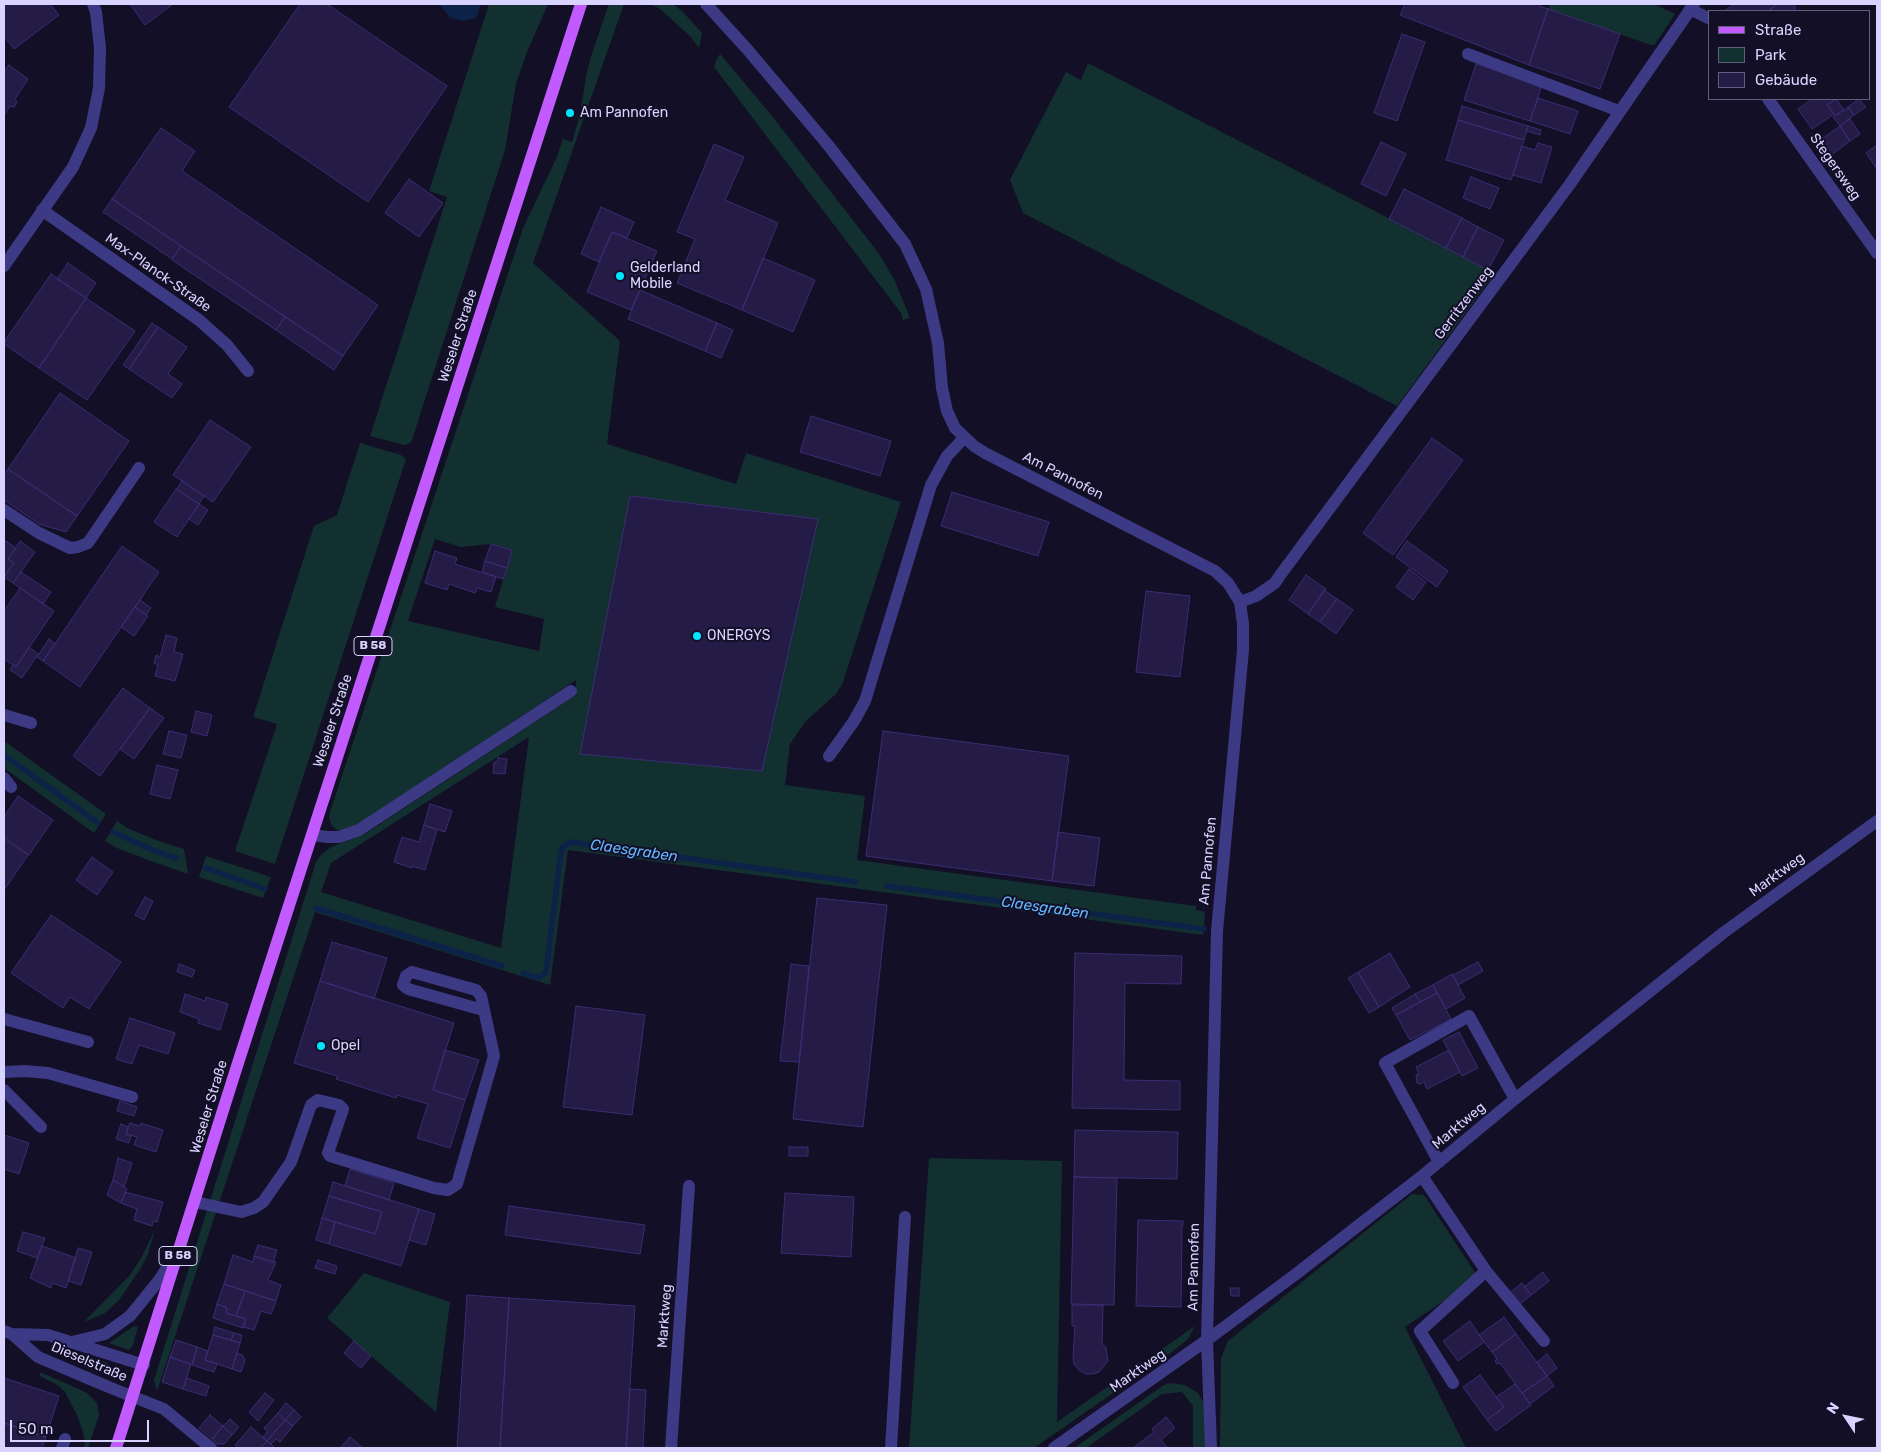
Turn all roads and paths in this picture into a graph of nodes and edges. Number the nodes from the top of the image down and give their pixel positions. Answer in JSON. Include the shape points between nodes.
{"nodes":[{"id":1,"x":93,"y":4,"type":"edge"},
{"id":2,"x":581,"y":4,"type":"edge"},
{"id":3,"x":706,"y":4,"type":"edge"},
{"id":4,"x":1692,"y":6,"type":"edge"},
{"id":5,"x":1708,"y":18,"type":"edge"},
{"id":6,"x":1468,"y":54,"type":"dead end"},
{"id":7,"x":1769,"y":100,"type":"edge"},
{"id":8,"x":1620,"y":111,"type":"junction"},
{"id":9,"x":42,"y":210,"type":"junction"},
{"id":10,"x":1877,"y":253,"type":"edge"},
{"id":11,"x":4,"y":266,"type":"edge"},
{"id":12,"x":248,"y":371,"type":"dead end"},
{"id":13,"x":964,"y":438,"type":"junction"},
{"id":14,"x":138,"y":468,"type":"dead end"},
{"id":15,"x":4,"y":510,"type":"edge"},
{"id":16,"x":1240,"y":602,"type":"junction"},
{"id":17,"x":571,"y":692,"type":"dead end"},
{"id":18,"x":4,"y":715,"type":"edge"},
{"id":19,"x":31,"y":723,"type":"dead end"},
{"id":20,"x":829,"y":756,"type":"dead end"},
{"id":21,"x":1877,"y":821,"type":"edge"},
{"id":22,"x":312,"y":835,"type":"junction"},
{"id":23,"x":483,"y":1010,"type":"junction"},
{"id":24,"x":4,"y":1019,"type":"edge"},
{"id":25,"x":88,"y":1042,"type":"dead end"},
{"id":26,"x":4,"y":1072,"type":"edge"},
{"id":27,"x":4,"y":1090,"type":"edge"},
{"id":28,"x":132,"y":1097,"type":"dead end"},
{"id":29,"x":1515,"y":1098,"type":"junction"},
{"id":30,"x":41,"y":1127,"type":"dead end"},
{"id":31,"x":1439,"y":1162,"type":"junction"},
{"id":32,"x":1422,"y":1176,"type":"junction"},
{"id":33,"x":689,"y":1186,"type":"dead end"},
{"id":34,"x":195,"y":1202,"type":"junction"},
{"id":35,"x":905,"y":1217,"type":"dead end"},
{"id":36,"x":181,"y":1244,"type":"junction"},
{"id":37,"x":1486,"y":1271,"type":"junction"},
{"id":38,"x":8,"y":1333,"type":"edge"},
{"id":39,"x":1207,"y":1340,"type":"junction"},
{"id":40,"x":1544,"y":1341,"type":"dead end"},
{"id":41,"x":72,"y":1342,"type":"junction"},
{"id":42,"x":144,"y":1365,"type":"junction"},
{"id":43,"x":1453,"y":1383,"type":"dead end"},
{"id":44,"x":133,"y":1397,"type":"junction"},
{"id":45,"x":116,"y":1448,"type":"edge"},
{"id":46,"x":211,"y":1448,"type":"edge"},
{"id":47,"x":672,"y":1448,"type":"edge"},
{"id":48,"x":891,"y":1448,"type":"edge"},
{"id":49,"x":1054,"y":1448,"type":"edge"},
{"id":50,"x":1211,"y":1448,"type":"edge"}],
"edges":[{"from":1,"to":9,"type":"street","via":[[100,68],[90,128],[73,167]]},
{"from":2,"to":22,"type":"main road","name":"Weseler Straße","number":"B 58"},
{"from":3,"to":13,"type":"street","name":"Am Pannofen","via":[[828,145],[905,244],[926,289],[933,315],[947,411]]},
{"from":4,"to":5,"type":"street"},
{"from":4,"to":8,"type":"street","name":"Gerritzenweg"},
{"from":6,"to":8,"type":"street"},
{"from":7,"to":10,"type":"street","name":"Stegersweg"},
{"from":8,"to":16,"type":"street","name":"Gerritzenweg","via":[[1570,184],[1275,583]]},
{"from":9,"to":11,"type":"street"},
{"from":9,"to":12,"type":"street","name":"Max-Planck-Straße","via":[[199,320],[227,345]]},
{"from":13,"to":16,"type":"street","name":"Am Pannofen","via":[[985,452],[1215,571],[1228,583]]},
{"from":13,"to":20,"type":"street","via":[[947,456],[931,485],[865,701]]},
{"from":14,"to":15,"type":"street","via":[[88,543],[78,548],[70,548],[39,533]]},
{"from":16,"to":39,"type":"street","name":"Am Pannofen","via":[[1244,624],[1243,650],[1217,931]]},
{"from":17,"to":22,"type":"street","via":[[359,830],[339,837]]},
{"from":18,"to":19,"type":"street"},
{"from":21,"to":29,"type":"street","name":"Marktweg","via":[[1723,933]]},
{"from":22,"to":34,"type":"main road","name":"Weseler Straße","number":"B 58"},
{"from":23,"to":23,"type":"street","via":[[481,996],[476,990],[412,972],[406,976],[403,985],[408,989]]},
{"from":23,"to":34,"type":"street","via":[[494,1056],[457,1184],[448,1190],[330,1156],[328,1153],[343,1109],[339,1104],[318,1100],[311,1104],[291,1162],[263,1202],[241,1212]]},
{"from":24,"to":25,"type":"street"},
{"from":26,"to":28,"type":"street","via":[[48,1073]]},
{"from":27,"to":30,"type":"street"},
{"from":29,"to":31,"type":"street","name":"Marktweg"},
{"from":29,"to":31,"type":"street","via":[[1469,1016],[1385,1063]]},
{"from":31,"to":32,"type":"street","name":"Marktweg"},
{"from":32,"to":37,"type":"street"},
{"from":32,"to":39,"type":"street","name":"Marktweg"},
{"from":33,"to":47,"type":"street","name":"Marktweg"},
{"from":34,"to":36,"type":"main road","name":"Weseler Straße","number":"B 58"},
{"from":35,"to":48,"type":"street"},
{"from":36,"to":41,"type":"street","name":"Dieselstraße","via":[[160,1279],[130,1316],[105,1334]]},
{"from":36,"to":42,"type":"main road","name":"Weseler Straße","number":"B 58"},
{"from":37,"to":40,"type":"street"},
{"from":37,"to":43,"type":"street","via":[[1420,1331]]},
{"from":38,"to":41,"type":"street","name":"Dieselstraße","via":[[48,1335]]},
{"from":38,"to":44,"type":"street","name":"Dieselstraße","via":[[38,1357]]},
{"from":39,"to":49,"type":"street","name":"Marktweg"},
{"from":39,"to":50,"type":"street","name":"Am Pannofen"},
{"from":41,"to":42,"type":"street","name":"Dieselstraße"},
{"from":42,"to":44,"type":"main road","name":"Weseler Straße","number":"B 58"},
{"from":44,"to":45,"type":"main road","name":"Weseler Straße","number":"B 58"},
{"from":44,"to":46,"type":"street","name":"Dieselstraße","via":[[164,1409]]}]}
